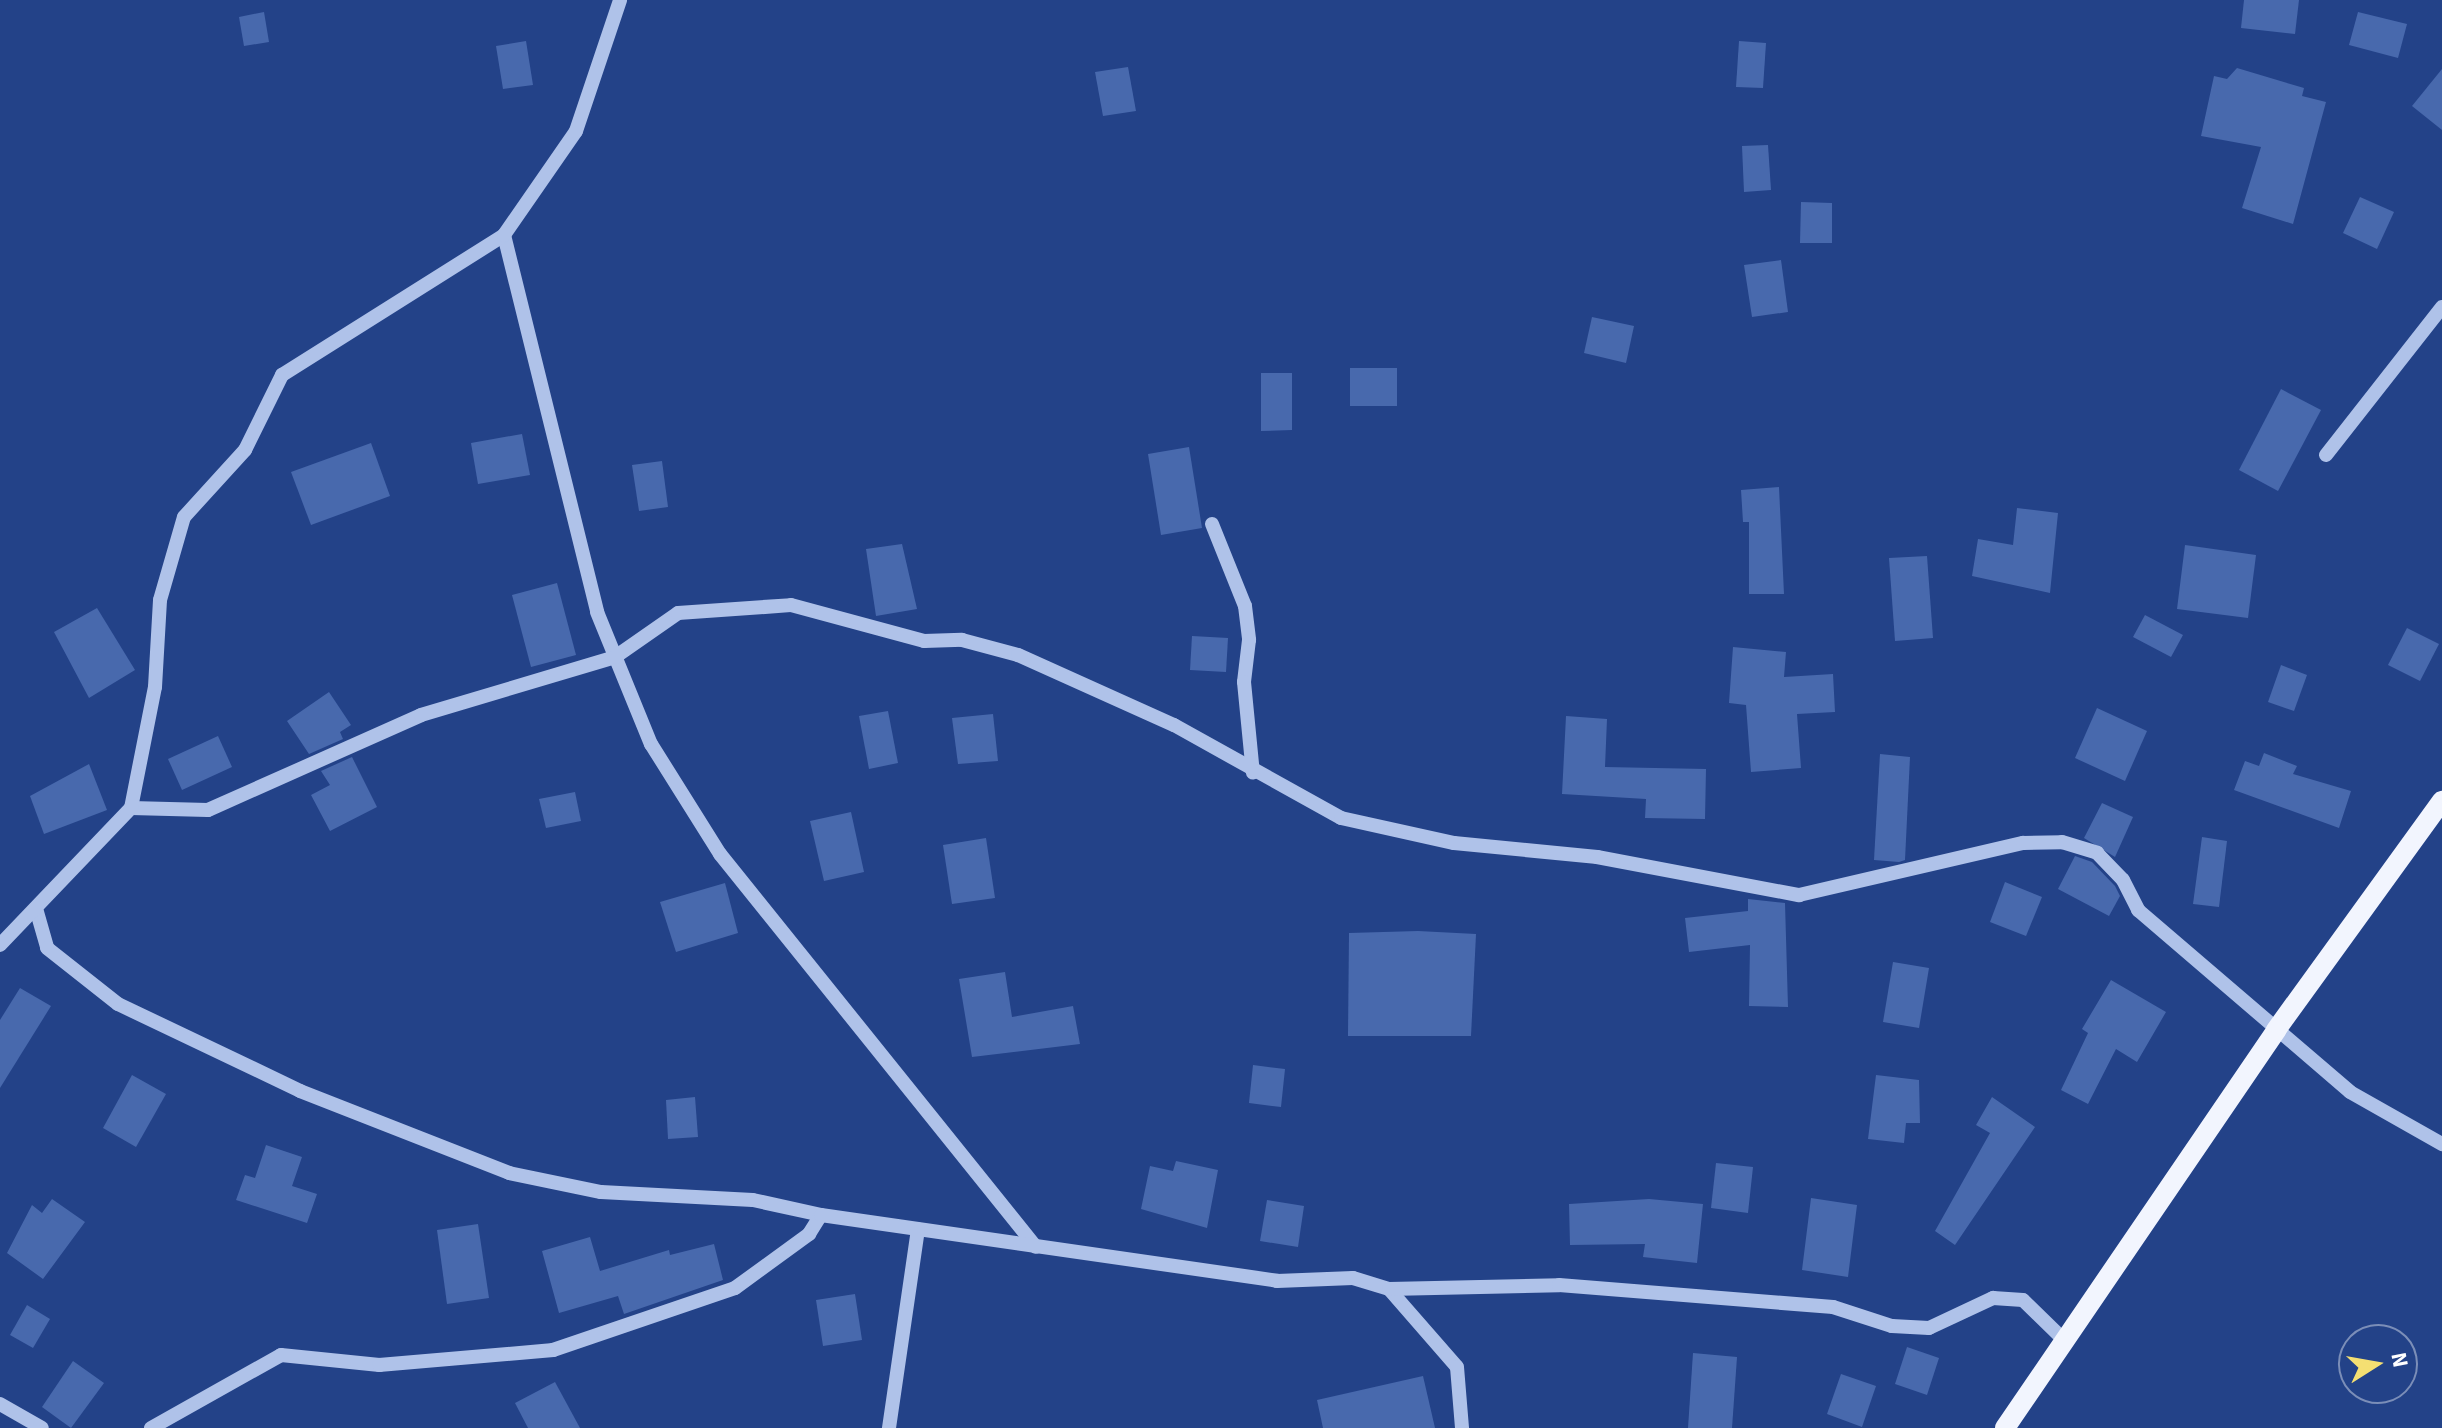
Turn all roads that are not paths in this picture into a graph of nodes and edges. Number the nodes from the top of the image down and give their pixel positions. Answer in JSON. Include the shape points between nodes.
{"nodes":[{"id":1,"x":620,"y":0,"type":"edge"},
{"id":2,"x":504,"y":235,"type":"junction"},
{"id":3,"x":2442,"y":307,"type":"edge"},
{"id":4,"x":2326,"y":455,"type":"dead end"},
{"id":5,"x":1212,"y":524,"type":"dead end"},
{"id":6,"x":615,"y":657,"type":"junction"},
{"id":7,"x":1253,"y":773,"type":"junction"},
{"id":8,"x":2442,"y":801,"type":"edge"},
{"id":9,"x":131,"y":808,"type":"junction"},
{"id":10,"x":37,"y":912,"type":"junction"},
{"id":11,"x":0,"y":945,"type":"edge"},
{"id":12,"x":2276,"y":1030,"type":"junction"},
{"id":13,"x":2442,"y":1144,"type":"edge"},
{"id":14,"x":821,"y":1215,"type":"junction"},
{"id":15,"x":918,"y":1229,"type":"junction"},
{"id":16,"x":1036,"y":1247,"type":"junction"},
{"id":17,"x":1389,"y":1289,"type":"junction"},
{"id":18,"x":2064,"y":1340,"type":"junction"},
{"id":19,"x":0,"y":1404,"type":"edge"},
{"id":20,"x":42,"y":1428,"type":"edge"},
{"id":21,"x":151,"y":1428,"type":"edge"},
{"id":22,"x":889,"y":1428,"type":"edge"},
{"id":23,"x":1462,"y":1428,"type":"edge"},
{"id":24,"x":2005,"y":1428,"type":"edge"}],
"edges":[{"from":1,"to":2,"type":"street","via":[[576,131]]},
{"from":2,"to":6,"type":"street","via":[[597,612]]},
{"from":2,"to":9,"type":"street","via":[[282,375],[245,450],[184,517],[160,600],[155,687]]},
{"from":3,"to":4,"type":"street"},
{"from":5,"to":7,"type":"street","via":[[1245,606],[1249,640],[1244,682]]},
{"from":6,"to":7,"type":"street","via":[[678,613],[791,605],[924,641],[962,640],[1018,655],[1174,725]]},
{"from":6,"to":9,"type":"street","via":[[421,715],[208,810]]},
{"from":6,"to":16,"type":"street","via":[[651,744],[720,854]]},
{"from":7,"to":12,"type":"street","via":[[1355,821],[1454,843],[1597,857],[1799,895],[1989,848],[2062,842],[2097,853],[2123,880],[2138,910]]},
{"from":8,"to":12,"type":"main road"},
{"from":9,"to":10,"type":"street"},
{"from":10,"to":11,"type":"street"},
{"from":10,"to":14,"type":"street","via":[[47,948],[118,1004],[300,1091],[495,1167],[601,1192],[753,1200]]},
{"from":12,"to":13,"type":"street","via":[[2350,1092]]},
{"from":12,"to":18,"type":"main road"},
{"from":14,"to":15,"type":"street"},
{"from":14,"to":21,"type":"street","via":[[809,1234],[735,1288],[553,1350],[379,1365],[281,1355]]},
{"from":15,"to":16,"type":"street"},
{"from":15,"to":22,"type":"street"},
{"from":16,"to":17,"type":"street","via":[[1277,1281],[1353,1278]]},
{"from":17,"to":18,"type":"street","via":[[1559,1285],[1833,1307],[1892,1326],[1929,1328],[1993,1298],[2023,1300]]},
{"from":17,"to":23,"type":"street","via":[[1457,1367]]},
{"from":18,"to":24,"type":"main road"},
{"from":19,"to":20,"type":"street"}]}
